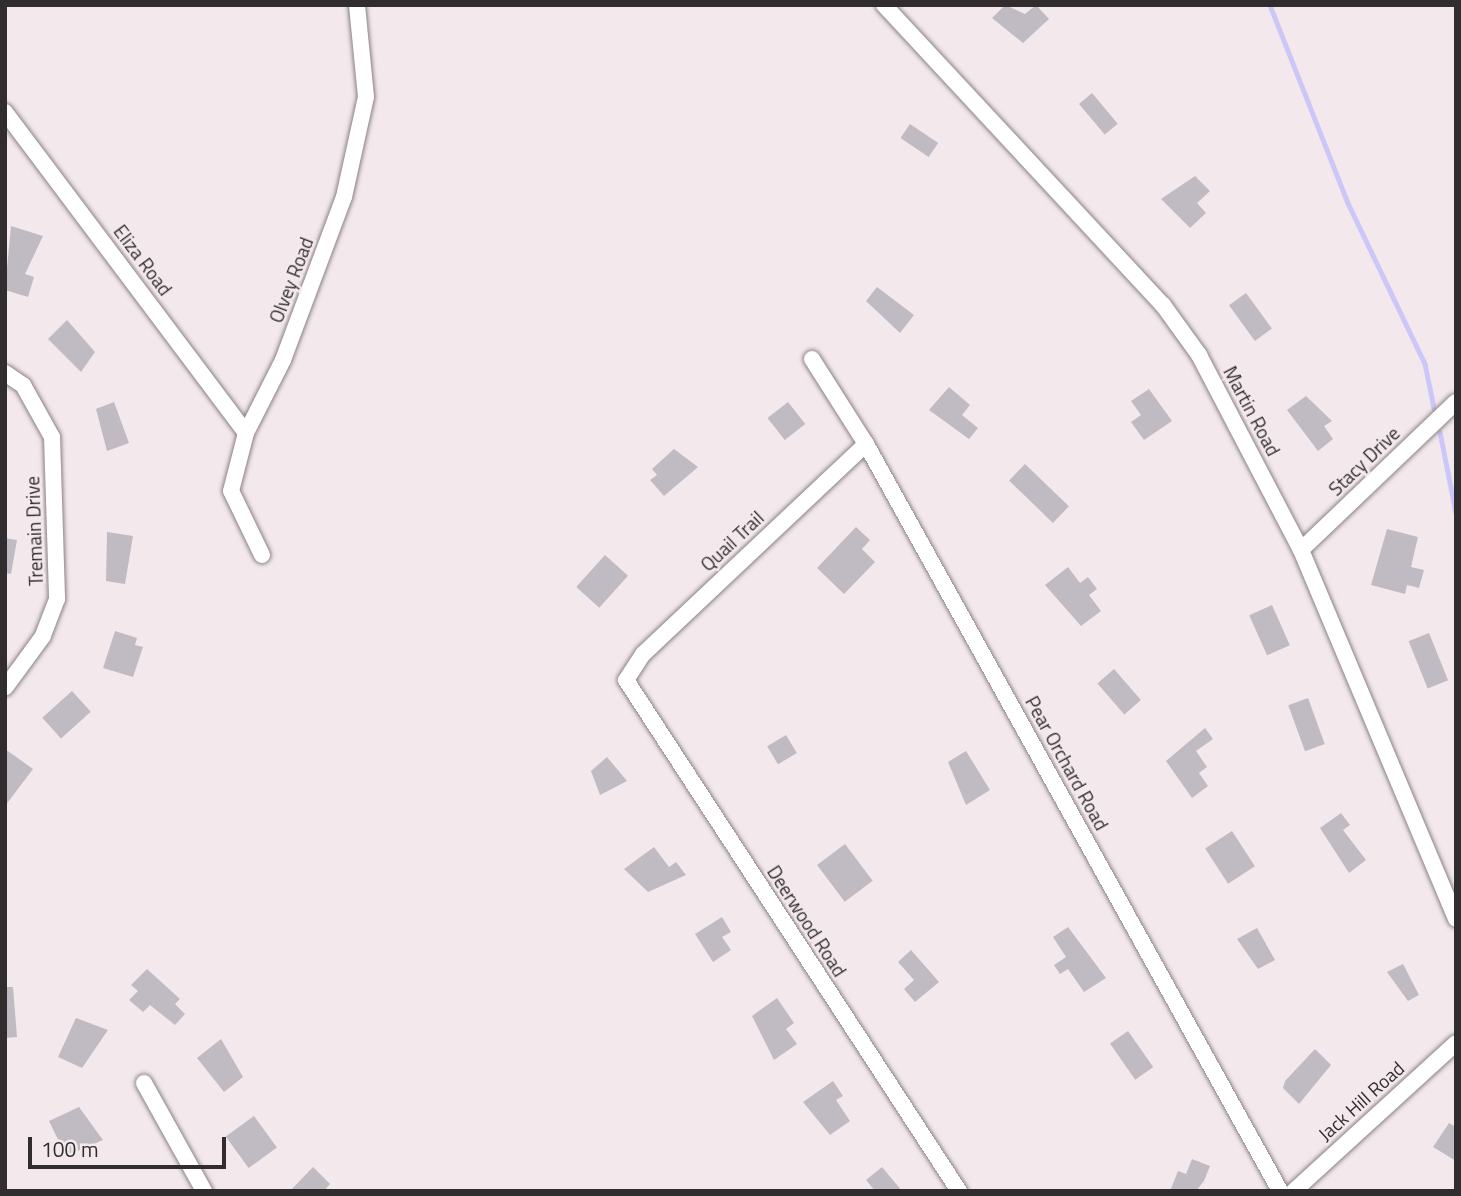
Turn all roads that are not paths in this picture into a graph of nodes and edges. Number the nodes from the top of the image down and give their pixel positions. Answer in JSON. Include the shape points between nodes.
{"nodes":[{"id":1,"x":357,"y":5,"type":"edge"},
{"id":2,"x":884,"y":5,"type":"edge"},
{"id":3,"x":5,"y":112,"type":"edge"},
{"id":4,"x":812,"y":359,"type":"dead end"},
{"id":5,"x":5,"y":373,"type":"edge"},
{"id":6,"x":1456,"y":401,"type":"edge"},
{"id":7,"x":246,"y":433,"type":"junction"},
{"id":8,"x":866,"y":444,"type":"junction"},
{"id":9,"x":1301,"y":550,"type":"junction"},
{"id":10,"x":262,"y":555,"type":"dead end"},
{"id":11,"x":631,"y":673,"type":"joint"},
{"id":12,"x":5,"y":688,"type":"edge"},
{"id":13,"x":1456,"y":919,"type":"edge"},
{"id":14,"x":1456,"y":1043,"type":"edge"},
{"id":15,"x":144,"y":1083,"type":"dead end"},
{"id":16,"x":204,"y":1191,"type":"edge"},
{"id":17,"x":959,"y":1191,"type":"edge"},
{"id":18,"x":1280,"y":1191,"type":"edge"},
{"id":19,"x":1294,"y":1191,"type":"edge"}],
"edges":[{"from":1,"to":7,"type":"street","name":"Olvey Road","via":[[366,97],[344,197],[283,360]]},
{"from":2,"to":9,"type":"street","name":"Martin Road","via":[[1163,305],[1199,355]]},
{"from":3,"to":7,"type":"street","name":"Eliza Road"},
{"from":4,"to":8,"type":"street","name":"Pear Orchard Road"},
{"from":5,"to":12,"type":"street","name":"Tremain Drive","via":[[23,385],[52,437],[57,599],[44,636]]},
{"from":6,"to":9,"type":"street","name":"Stacy Drive"},
{"from":7,"to":10,"type":"street","name":"Olvey Road","via":[[231,491]]},
{"from":8,"to":11,"type":"street","name":"Quail Trail","via":[[643,654]]},
{"from":8,"to":18,"type":"street","name":"Pear Orchard Road"},
{"from":9,"to":13,"type":"street","name":"Martin Road"},
{"from":11,"to":17,"type":"street","name":"Deerwood Road","via":[[626,680],[637,701]]},
{"from":14,"to":19,"type":"street","name":"Jack Hill Road"},
{"from":15,"to":16,"type":"street"}]}
